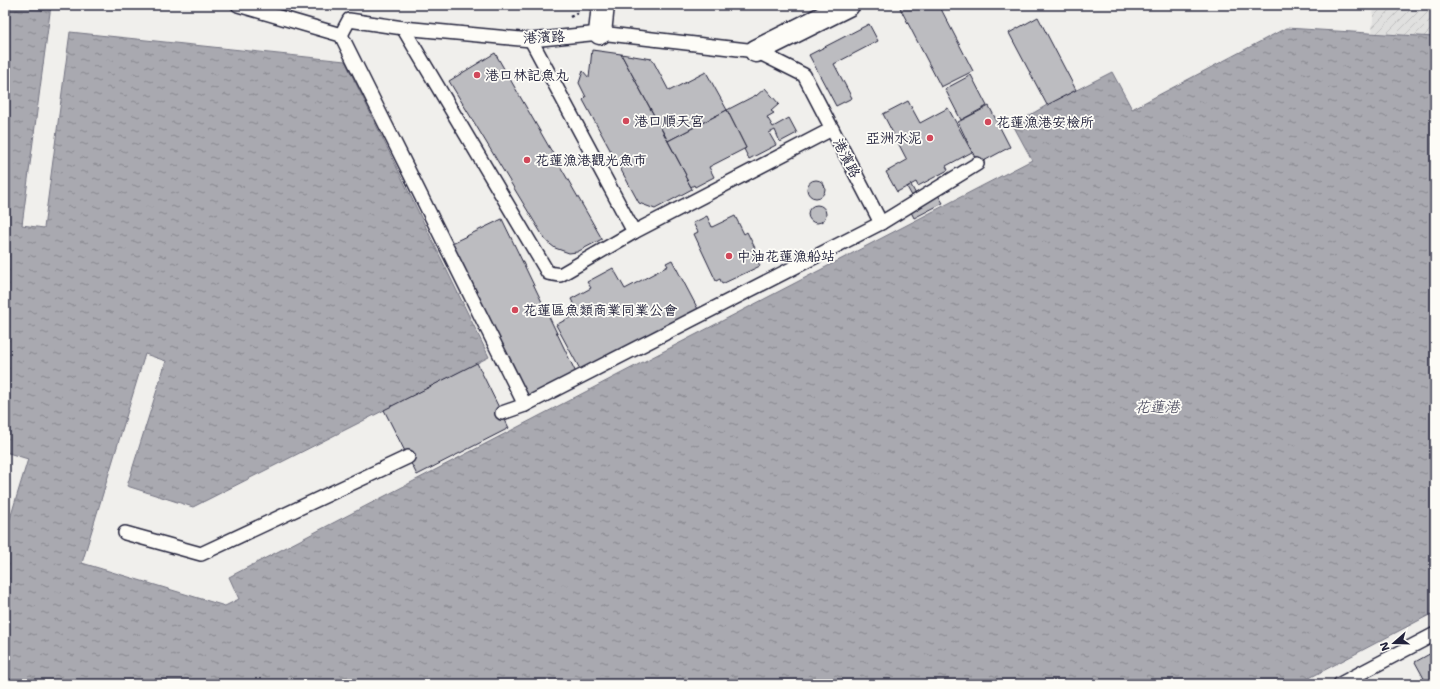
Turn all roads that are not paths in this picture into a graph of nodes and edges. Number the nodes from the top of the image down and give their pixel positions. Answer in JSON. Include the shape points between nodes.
{"nodes":[{"id":1,"x":238,"y":5,"type":"edge"},
{"id":2,"x":603,"y":5,"type":"edge"},
{"id":3,"x":848,"y":5,"type":"edge"},
{"id":4,"x":403,"y":28,"type":"junction"},
{"id":5,"x":600,"y":33,"type":"junction"},
{"id":6,"x":341,"y":35,"type":"junction"},
{"id":7,"x":531,"y":40,"type":"junction"},
{"id":8,"x":756,"y":51,"type":"junction"},
{"id":9,"x":832,"y":129,"type":"junction"},
{"id":10,"x":977,"y":164,"type":"dead end"},
{"id":11,"x":881,"y":223,"type":"junction"},
{"id":12,"x":634,"y":232,"type":"junction"},
{"id":13,"x":525,"y":406,"type":"junction"},
{"id":14,"x":502,"y":413,"type":"dead end"},
{"id":15,"x":408,"y":457,"type":"dead end"},
{"id":16,"x":125,"y":532,"type":"dead end"},
{"id":17,"x":1435,"y":634,"type":"edge"},
{"id":18,"x":1340,"y":684,"type":"edge"}],
"edges":[{"from":1,"to":6,"type":"lane"},
{"from":2,"to":5,"type":"street"},
{"from":3,"to":8,"type":"street"},
{"from":4,"to":6,"type":"lane","name":"港濱路","via":[[349,20]]},
{"from":4,"to":7,"type":"lane","name":"港濱路"},
{"from":4,"to":12,"type":"lane","via":[[548,273],[560,275]]},
{"from":5,"to":7,"type":"lane","name":"港濱路"},
{"from":5,"to":8,"type":"lane","name":"港濱路"},
{"from":6,"to":13,"type":"lane"},
{"from":7,"to":12,"type":"lane"},
{"from":8,"to":9,"type":"lane","name":"港濱路","via":[[804,75]]},
{"from":9,"to":11,"type":"lane","name":"港濱路"},
{"from":9,"to":12,"type":"lane"},
{"from":10,"to":11,"type":"lane"},
{"from":11,"to":13,"type":"lane"},
{"from":13,"to":14,"type":"lane"},
{"from":15,"to":16,"type":"lane","via":[[201,554]]},
{"from":17,"to":18,"type":"lane"}]}
